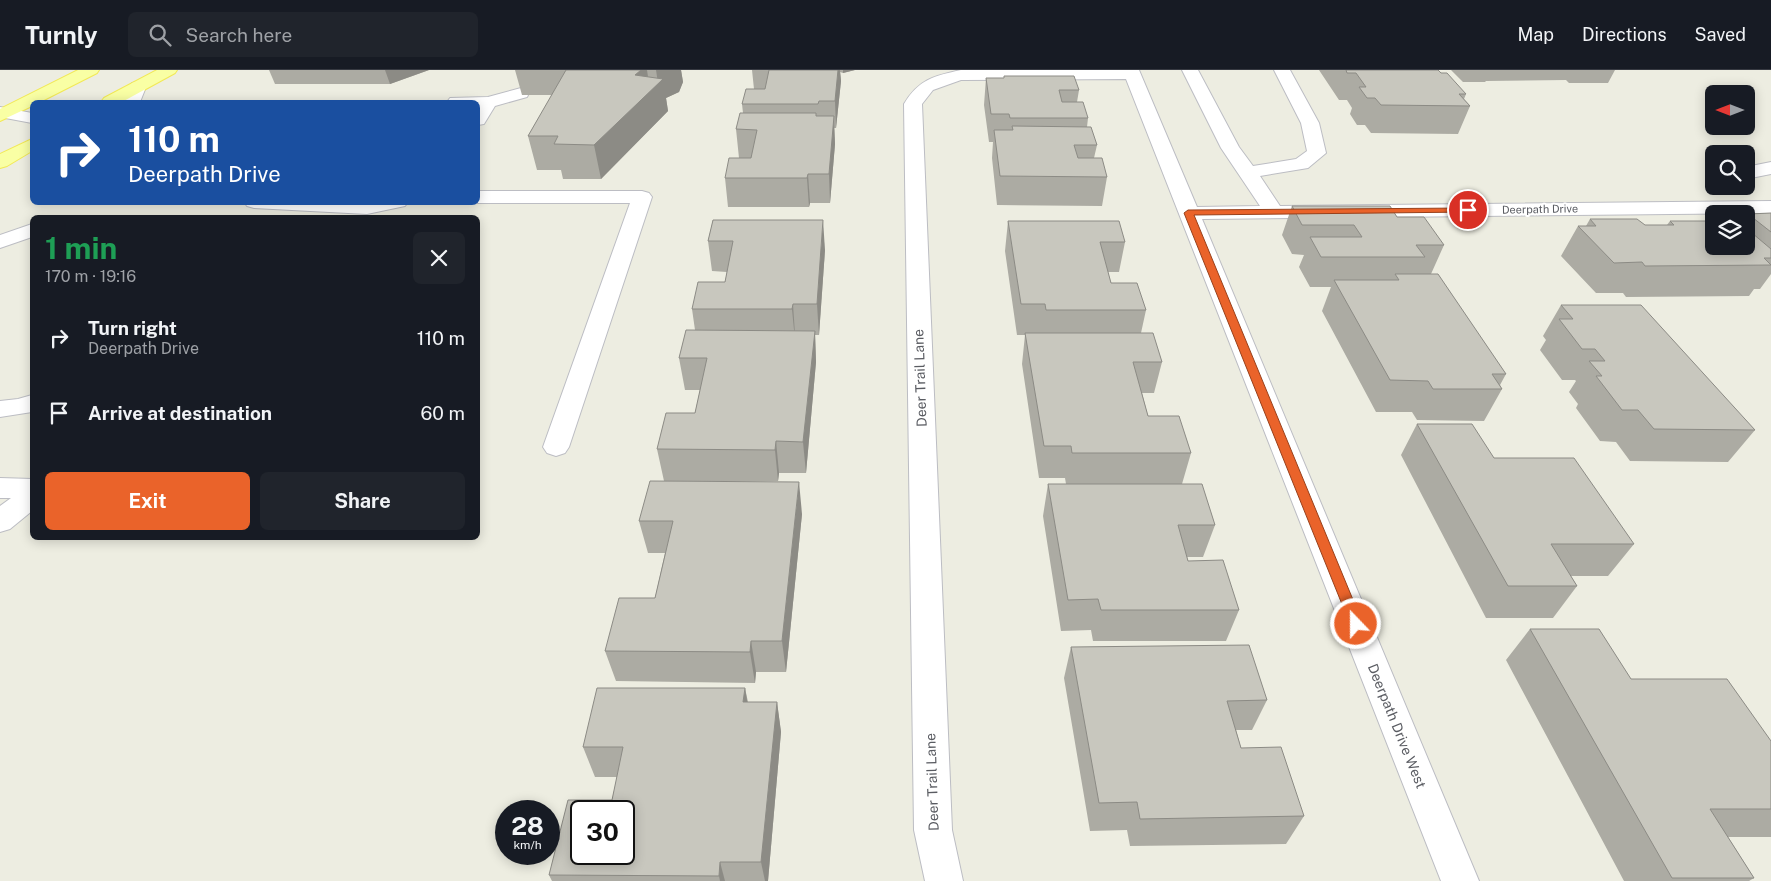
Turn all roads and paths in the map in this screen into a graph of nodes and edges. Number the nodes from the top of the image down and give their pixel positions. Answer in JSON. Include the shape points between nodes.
{"nodes":[{"id":1,"x":91,"y":70,"type":"edge"},
{"id":2,"x":169,"y":70,"type":"edge"},
{"id":3,"x":1190,"y":70,"type":"edge"},
{"id":4,"x":1282,"y":70,"type":"edge"},
{"id":5,"x":1132,"y":72,"type":"edge"},
{"id":6,"x":521,"y":93,"type":"dead end"},
{"id":7,"x":135,"y":95,"type":"edge"},
{"id":8,"x":30,"y":100,"type":"edge"},
{"id":9,"x":30,"y":100,"type":"edge"},
{"id":10,"x":117,"y":100,"type":"edge"},
{"id":11,"x":480,"y":102,"type":"edge"},
{"id":12,"x":489,"y":102,"type":"junction"},
{"id":13,"x":2,"y":114,"type":"edge"},
{"id":14,"x":480,"y":117,"type":"edge"},
{"id":15,"x":30,"y":118,"type":"edge"},
{"id":16,"x":30,"y":145,"type":"edge"},
{"id":17,"x":0,"y":162,"type":"edge"},
{"id":18,"x":1771,"y":168,"type":"edge"},
{"id":19,"x":1755,"y":171,"type":"edge"},
{"id":20,"x":1248,"y":172,"type":"junction"},
{"id":21,"x":1750,"y":195,"type":"edge"},
{"id":22,"x":480,"y":197,"type":"edge"},
{"id":23,"x":285,"y":205,"type":"edge"},
{"id":24,"x":389,"y":205,"type":"edge"},
{"id":25,"x":1765,"y":207,"type":"edge"},
{"id":26,"x":1274,"y":212,"type":"junction"},
{"id":27,"x":366,"y":213,"type":"edge"},
{"id":28,"x":1188,"y":213,"type":"junction"},
{"id":29,"x":30,"y":231,"type":"edge"},
{"id":30,"x":0,"y":242,"type":"edge"},
{"id":31,"x":0,"y":394,"type":"edge"},
{"id":32,"x":30,"y":394,"type":"edge"},
{"id":33,"x":30,"y":405,"type":"edge"},
{"id":34,"x":0,"y":408,"type":"edge"},
{"id":35,"x":556,"y":447,"type":"dead end"},
{"id":36,"x":0,"y":488,"type":"edge"},
{"id":37,"x":30,"y":488,"type":"edge"},
{"id":38,"x":30,"y":498,"type":"edge"},
{"id":39,"x":0,"y":521,"type":"edge"},
{"id":40,"x":944,"y":881,"type":"edge"},
{"id":41,"x":1460,"y":881,"type":"edge"}],
"edges":[{"from":1,"to":8,"type":"main road"},
{"from":2,"to":7,"type":"main road"},
{"from":3,"to":20,"type":"street","via":[[1230,148]]},
{"from":4,"to":20,"type":"street","via":[[1310,123],[1317,153],[1301,164]]},
{"from":5,"to":28,"type":"street","name":"Deerpath Drive West"},
{"from":5,"to":40,"type":"street","name":"Deer Trail Lane","via":[[961,75],[937,81],[918,92],[913,104],[933,830]]},
{"from":6,"to":12,"type":"street"},
{"from":7,"to":10,"type":"main road"},
{"from":9,"to":13,"type":"main road"},
{"from":11,"to":12,"type":"street"},
{"from":12,"to":14,"type":"street"},
{"from":13,"to":15,"type":"street"},
{"from":16,"to":17,"type":"main road"},
{"from":18,"to":19,"type":"street"},
{"from":20,"to":26,"type":"street"},
{"from":21,"to":25,"type":"street"},
{"from":22,"to":35,"type":"street","via":[[642,197]]},
{"from":23,"to":27,"type":"street"},
{"from":24,"to":27,"type":"street"},
{"from":25,"to":26,"type":"street","name":"Deerpath Drive"},
{"from":26,"to":28,"type":"street","name":"Deerpath Drive"},
{"from":28,"to":41,"type":"street","name":"Deerpath Drive West"},
{"from":29,"to":30,"type":"street"},
{"from":31,"to":32,"type":"street"},
{"from":33,"to":34,"type":"street"},
{"from":36,"to":37,"type":"street"},
{"from":38,"to":39,"type":"street"}]}
